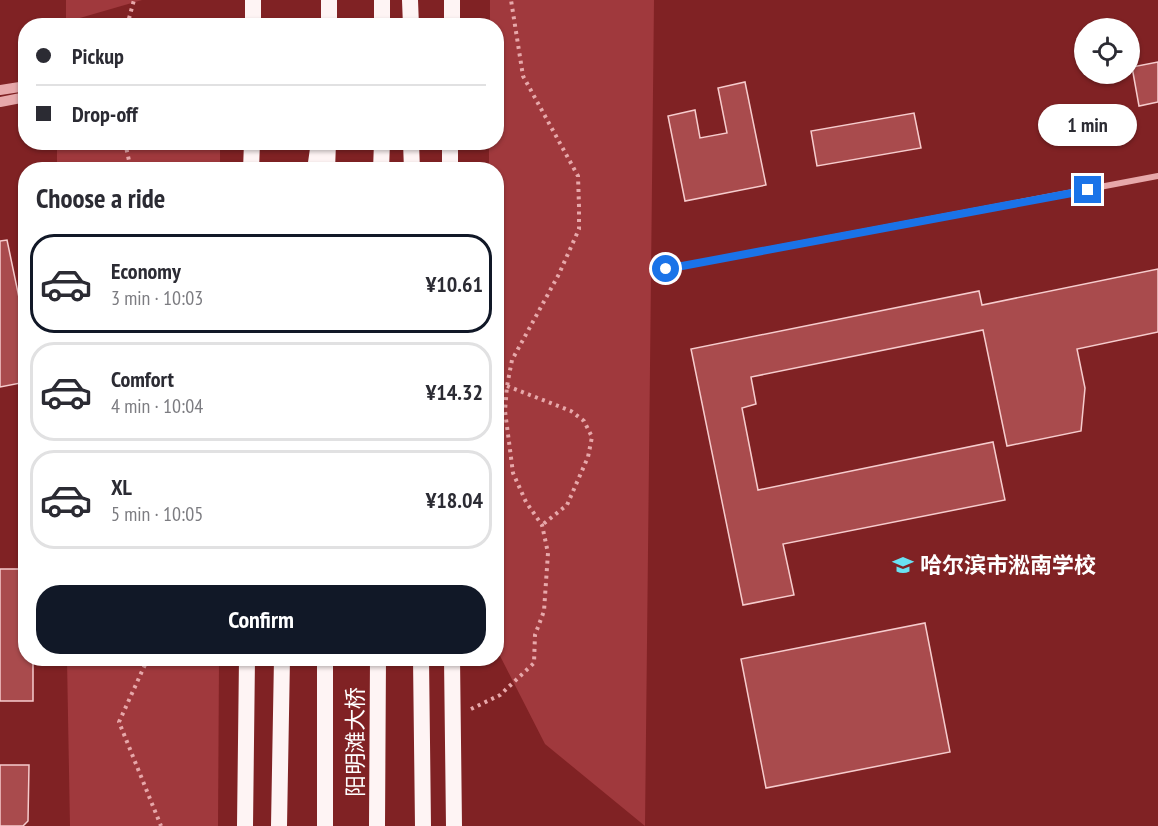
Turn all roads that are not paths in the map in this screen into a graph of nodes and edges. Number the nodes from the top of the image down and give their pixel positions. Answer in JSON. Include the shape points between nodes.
{"nodes":[{"id":1,"x":253,"y":0,"type":"edge"},
{"id":2,"x":329,"y":0,"type":"edge"},
{"id":3,"x":382,"y":0,"type":"edge"},
{"id":4,"x":410,"y":0,"type":"edge"},
{"id":5,"x":452,"y":0,"type":"edge"},
{"id":6,"x":253,"y":18,"type":"edge"},
{"id":7,"x":329,"y":18,"type":"edge"},
{"id":8,"x":382,"y":18,"type":"edge"},
{"id":9,"x":411,"y":18,"type":"edge"},
{"id":10,"x":452,"y":18,"type":"edge"},
{"id":11,"x":18,"y":87,"type":"edge"},
{"id":12,"x":0,"y":90,"type":"edge"},
{"id":13,"x":18,"y":99,"type":"edge"},
{"id":14,"x":0,"y":102,"type":"edge"},
{"id":15,"x":1158,"y":176,"type":"edge"},
{"id":16,"x":666,"y":269,"type":"dead end"},
{"id":17,"x":247,"y":666,"type":"edge"},
{"id":18,"x":282,"y":666,"type":"edge"},
{"id":19,"x":326,"y":666,"type":"edge"},
{"id":20,"x":378,"y":666,"type":"edge"},
{"id":21,"x":421,"y":666,"type":"edge"},
{"id":22,"x":452,"y":666,"type":"edge"},
{"id":23,"x":245,"y":826,"type":"edge"},
{"id":24,"x":279,"y":826,"type":"edge"},
{"id":25,"x":326,"y":826,"type":"edge"},
{"id":26,"x":377,"y":826,"type":"edge"},
{"id":27,"x":423,"y":826,"type":"edge"},
{"id":28,"x":454,"y":826,"type":"edge"}],
"edges":[{"from":1,"to":6,"type":"highway"},
{"from":2,"to":7,"type":"highway"},
{"from":3,"to":8,"type":"highway"},
{"from":4,"to":9,"type":"highway"},
{"from":5,"to":10,"type":"highway"},
{"from":11,"to":12,"type":"street"},
{"from":13,"to":14,"type":"street"},
{"from":15,"to":16,"type":"street"},
{"from":17,"to":23,"type":"highway"},
{"from":18,"to":24,"type":"highway"},
{"from":19,"to":25,"type":"highway","name":"阳明滩大桥"},
{"from":20,"to":26,"type":"highway","name":"阳明滩大桥"},
{"from":21,"to":27,"type":"highway"},
{"from":22,"to":28,"type":"highway"}]}
